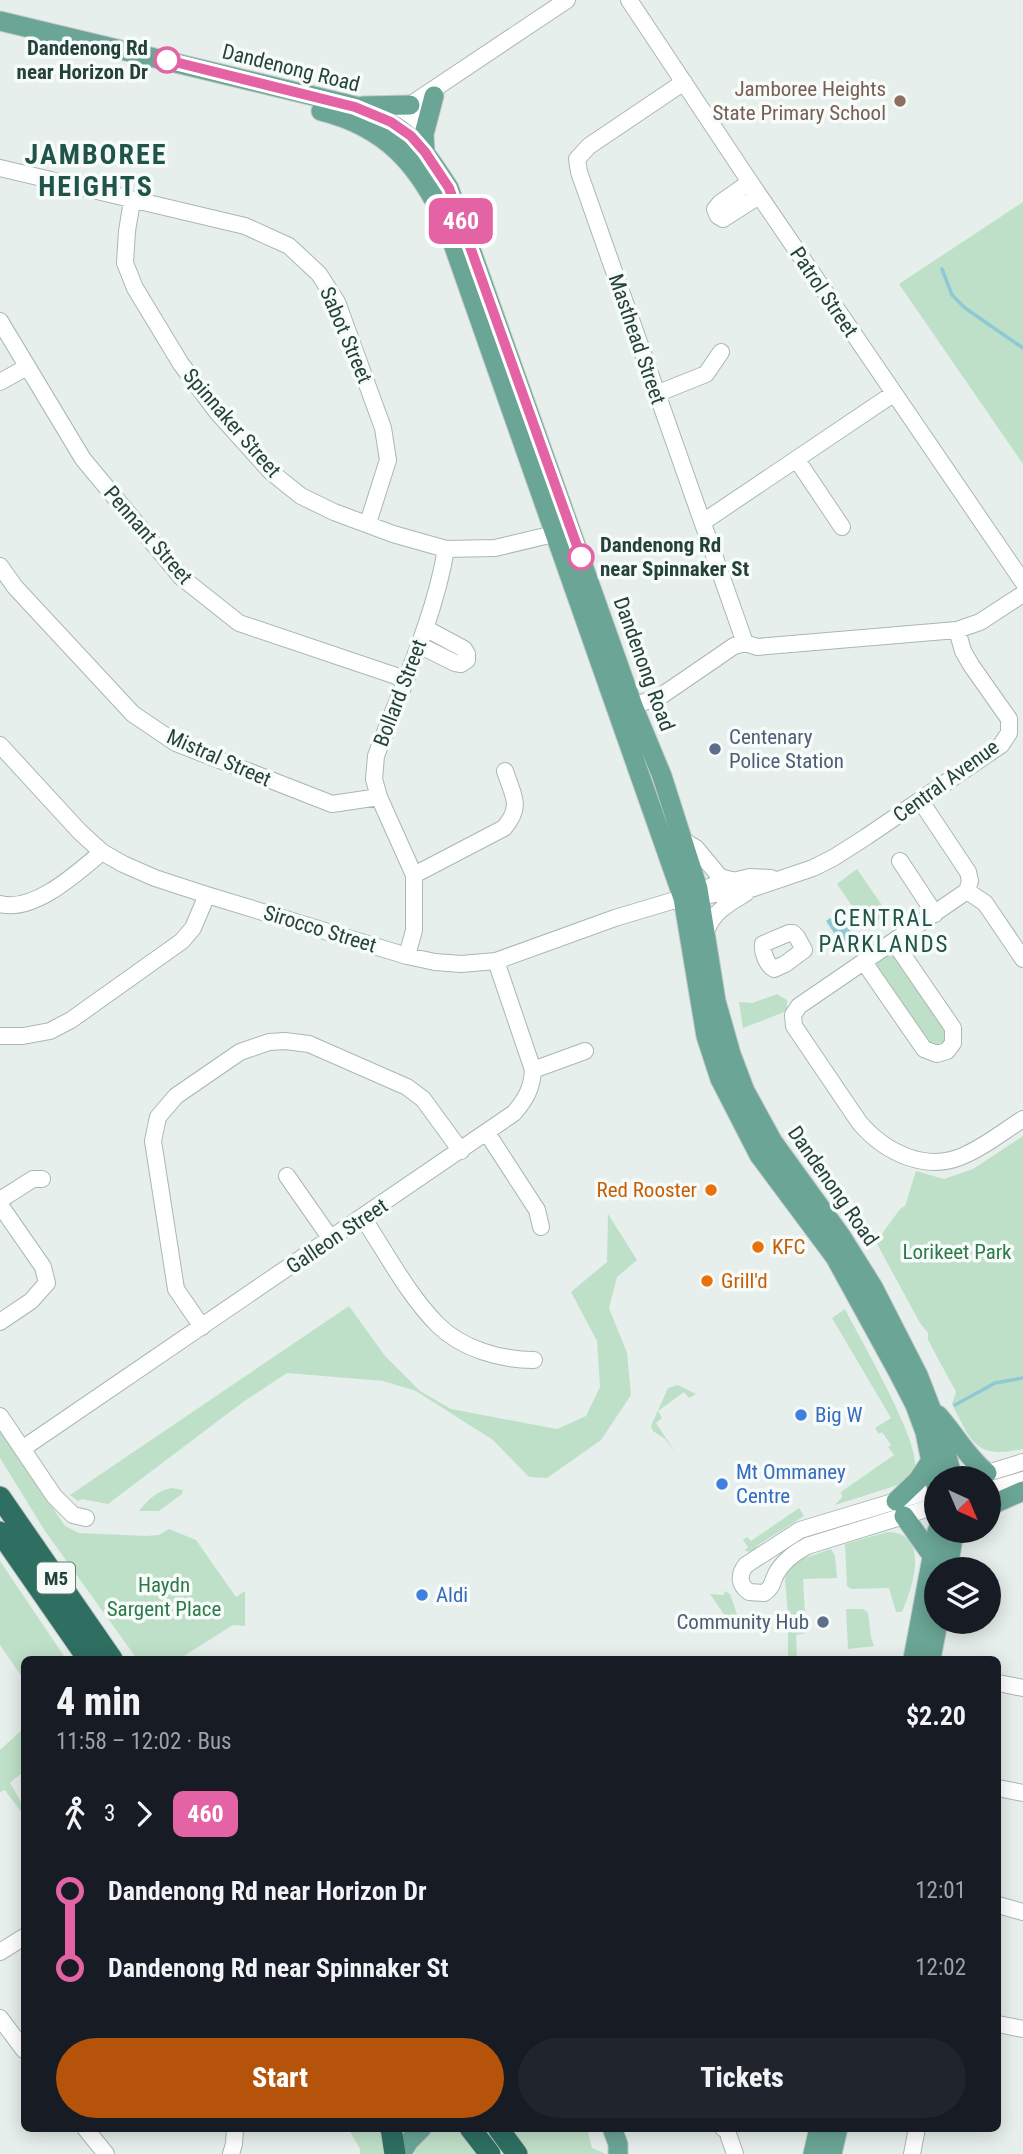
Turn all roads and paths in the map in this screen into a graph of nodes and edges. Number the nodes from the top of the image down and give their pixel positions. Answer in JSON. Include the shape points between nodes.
{"nodes":[{"id":1,"x":567,"y":0,"type":"edge"},
{"id":2,"x":629,"y":0,"type":"edge"},
{"id":3,"x":0,"y":21,"type":"edge"},
{"id":4,"x":0,"y":35,"type":"edge"},
{"id":5,"x":468,"y":66,"type":"junction"},
{"id":6,"x":684,"y":82,"type":"junction"},
{"id":7,"x":435,"y":96,"type":"junction"},
{"id":8,"x":410,"y":105,"type":"junction"},
{"id":9,"x":355,"y":107,"type":"junction"},
{"id":10,"x":396,"y":132,"type":"junction"},
{"id":11,"x":425,"y":152,"type":"junction"},
{"id":12,"x":0,"y":168,"type":"edge"},
{"id":13,"x":750,"y":182,"type":"junction"},
{"id":14,"x":759,"y":196,"type":"junction"},
{"id":15,"x":132,"y":201,"type":"junction"},
{"id":16,"x":0,"y":321,"type":"edge"},
{"id":17,"x":721,"y":352,"type":"dead end"},
{"id":18,"x":27,"y":367,"type":"junction"},
{"id":19,"x":0,"y":382,"type":"edge"},
{"id":20,"x":656,"y":394,"type":"junction"},
{"id":21,"x":893,"y":394,"type":"junction"},
{"id":22,"x":797,"y":460,"type":"junction"},
{"id":23,"x":703,"y":522,"type":"junction"},
{"id":24,"x":368,"y":523,"type":"junction"},
{"id":25,"x":842,"y":527,"type":"dead end"},
{"id":26,"x":564,"y":531,"type":"junction"},
{"id":27,"x":446,"y":549,"type":"junction"},
{"id":28,"x":0,"y":566,"type":"edge"},
{"id":29,"x":1023,"y":582,"type":"edge"},
{"id":30,"x":1023,"y":594,"type":"edge"},
{"id":31,"x":425,"y":628,"type":"junction"},
{"id":32,"x":957,"y":631,"type":"junction"},
{"id":33,"x":745,"y":643,"type":"junction"},
{"id":34,"x":419,"y":645,"type":"junction"},
{"id":35,"x":405,"y":679,"type":"junction"},
{"id":36,"x":661,"y":696,"type":"junction"},
{"id":37,"x":627,"y":712,"type":"junction"},
{"id":38,"x":641,"y":726,"type":"junction"},
{"id":39,"x":1016,"y":737,"type":"edge"},
{"id":40,"x":0,"y":745,"type":"edge"},
{"id":41,"x":505,"y":771,"type":"dead end"},
{"id":42,"x":379,"y":797,"type":"junction"},
{"id":43,"x":920,"y":800,"type":"junction"},
{"id":44,"x":681,"y":839,"type":"junction"},
{"id":45,"x":102,"y":852,"type":"junction"},
{"id":46,"x":897,"y":857,"type":"dead end"},
{"id":47,"x":414,"y":875,"type":"junction"},
{"id":48,"x":778,"y":878,"type":"junction"},
{"id":49,"x":731,"y":880,"type":"junction"},
{"id":50,"x":754,"y":888,"type":"junction"},
{"id":51,"x":967,"y":891,"type":"junction"},
{"id":52,"x":207,"y":895,"type":"junction"},
{"id":53,"x":694,"y":895,"type":"junction"},
{"id":54,"x":0,"y":904,"type":"edge"},
{"id":55,"x":935,"y":914,"type":"junction"},
{"id":56,"x":706,"y":931,"type":"junction"},
{"id":57,"x":894,"y":942,"type":"junction"},
{"id":58,"x":407,"y":956,"type":"junction"},
{"id":59,"x":1023,"y":959,"type":"edge"},
{"id":60,"x":496,"y":961,"type":"junction"},
{"id":61,"x":864,"y":962,"type":"junction"},
{"id":62,"x":0,"y":1037,"type":"edge"},
{"id":63,"x":585,"y":1051,"type":"dead end"},
{"id":64,"x":533,"y":1070,"type":"junction"},
{"id":65,"x":1023,"y":1119,"type":"edge"},
{"id":66,"x":487,"y":1133,"type":"junction"},
{"id":67,"x":461,"y":1151,"type":"junction"},
{"id":68,"x":287,"y":1176,"type":"dead end"},
{"id":69,"x":42,"y":1179,"type":"dead end"},
{"id":70,"x":0,"y":1203,"type":"edge"},
{"id":71,"x":363,"y":1218,"type":"junction"},
{"id":72,"x":541,"y":1227,"type":"dead end"},
{"id":73,"x":331,"y":1239,"type":"junction"},
{"id":74,"x":0,"y":1322,"type":"edge"},
{"id":75,"x":202,"y":1327,"type":"junction"},
{"id":76,"x":534,"y":1360,"type":"dead end"},
{"id":77,"x":931,"y":1407,"type":"junction"},
{"id":78,"x":0,"y":1416,"type":"edge"},
{"id":79,"x":22,"y":1448,"type":"junction"},
{"id":80,"x":932,"y":1459,"type":"junction"},
{"id":81,"x":1023,"y":1462,"type":"edge"},
{"id":82,"x":933,"y":1466,"type":"edge"},
{"id":83,"x":949,"y":1466,"type":"edge"},
{"id":84,"x":975,"y":1466,"type":"edge"},
{"id":85,"x":1001,"y":1472,"type":"edge"},
{"id":86,"x":1023,"y":1480,"type":"edge"},
{"id":87,"x":1001,"y":1481,"type":"edge"},
{"id":88,"x":1023,"y":1491,"type":"edge"},
{"id":89,"x":924,"y":1495,"type":"edge"},
{"id":90,"x":0,"y":1497,"type":"edge"},
{"id":91,"x":1001,"y":1501,"type":"edge"},
{"id":92,"x":924,"y":1508,"type":"edge"},
{"id":93,"x":900,"y":1509,"type":"junction"},
{"id":94,"x":86,"y":1518,"type":"dead end"},
{"id":95,"x":0,"y":1532,"type":"edge"},
{"id":96,"x":936,"y":1557,"type":"edge"},
{"id":97,"x":756,"y":1560,"type":"junction"},
{"id":98,"x":775,"y":1576,"type":"junction"},
{"id":99,"x":924,"y":1620,"type":"edge"},
{"id":100,"x":936,"y":1634,"type":"edge"},
{"id":101,"x":86,"y":1656,"type":"edge"},
{"id":102,"x":110,"y":1656,"type":"edge"},
{"id":103,"x":914,"y":1656,"type":"edge"},
{"id":104,"x":932,"y":1656,"type":"edge"},
{"id":105,"x":1001,"y":1684,"type":"edge"},
{"id":106,"x":1023,"y":1688,"type":"edge"},
{"id":107,"x":1001,"y":1789,"type":"edge"},
{"id":108,"x":1023,"y":1793,"type":"edge"},
{"id":109,"x":1001,"y":1906,"type":"edge"},
{"id":110,"x":1023,"y":1912,"type":"edge"},
{"id":111,"x":21,"y":1939,"type":"edge"},
{"id":112,"x":0,"y":1952,"type":"edge"},
{"id":113,"x":0,"y":2018,"type":"edge"},
{"id":114,"x":1001,"y":2025,"type":"edge"},
{"id":115,"x":1023,"y":2029,"type":"edge"},
{"id":116,"x":21,"y":2046,"type":"edge"},
{"id":117,"x":88,"y":2132,"type":"edge"},
{"id":118,"x":235,"y":2132,"type":"edge"},
{"id":119,"x":392,"y":2132,"type":"edge"},
{"id":120,"x":418,"y":2132,"type":"edge"},
{"id":121,"x":473,"y":2132,"type":"edge"},
{"id":122,"x":501,"y":2132,"type":"edge"},
{"id":123,"x":727,"y":2132,"type":"edge"},
{"id":124,"x":818,"y":2132,"type":"edge"},
{"id":125,"x":837,"y":2132,"type":"edge"},
{"id":126,"x":916,"y":2132,"type":"edge"},
{"id":127,"x":104,"y":2153,"type":"edge"},
{"id":128,"x":231,"y":2154,"type":"edge"},
{"id":129,"x":395,"y":2154,"type":"edge"},
{"id":130,"x":401,"y":2154,"type":"edge"},
{"id":131,"x":490,"y":2154,"type":"edge"},
{"id":132,"x":517,"y":2154,"type":"edge"},
{"id":133,"x":736,"y":2154,"type":"edge"},
{"id":134,"x":813,"y":2154,"type":"edge"},
{"id":135,"x":832,"y":2154,"type":"edge"},
{"id":136,"x":912,"y":2154,"type":"edge"}],
"edges":[{"from":1,"to":5,"type":"street"},
{"from":2,"to":6,"type":"street","name":"Patrol Street"},
{"from":3,"to":9,"type":"main road","name":"Dandenong Road"},
{"from":4,"to":10,"type":"main road","name":"Dandenong Road"},
{"from":5,"to":7,"type":"street"},
{"from":5,"to":8,"type":"street"},
{"from":6,"to":13,"type":"street","name":"Patrol Street"},
{"from":6,"to":20,"type":"street","name":"Masthead Street","via":[[589,146],[577,159]]},
{"from":7,"to":10,"type":"street"},
{"from":7,"to":11,"type":"main road","via":[[424,134]]},
{"from":8,"to":9,"type":"main road"},
{"from":8,"to":10,"type":"street"},
{"from":9,"to":10,"type":"main road","name":"Dandenong Road"},
{"from":10,"to":11,"type":"main road","name":"Dandenong Road"},
{"from":10,"to":26,"type":"main road","name":"Dandenong Road","via":[[446,224]]},
{"from":11,"to":26,"type":"main road","name":"Dandenong Road","via":[[449,188]]},
{"from":12,"to":15,"type":"street","name":"Sabot Street"},
{"from":13,"to":14,"type":"street","name":"Patrol Street"},
{"from":13,"to":14,"type":"street","via":[[720,202],[715,209],[718,216],[723,219]]},
{"from":14,"to":21,"type":"street","name":"Patrol Street"},
{"from":15,"to":24,"type":"street","name":"Spinnaker Street","via":[[125,263],[181,364],[271,472],[301,496]]},
{"from":15,"to":24,"type":"street","name":"Sabot Street","via":[[245,226],[289,246],[319,274],[337,302],[383,428],[388,460]]},
{"from":16,"to":18,"type":"street","name":"Pennant Street"},
{"from":17,"to":20,"type":"street","via":[[706,374]]},
{"from":18,"to":19,"type":"street"},
{"from":18,"to":35,"type":"street","name":"Pennant Street","via":[[83,459],[181,578],[239,623]]},
{"from":20,"to":23,"type":"street","name":"Masthead Street"},
{"from":21,"to":22,"type":"street"},
{"from":21,"to":29,"type":"street","name":"Patrol Street"},
{"from":22,"to":23,"type":"street"},
{"from":22,"to":25,"type":"street"},
{"from":23,"to":33,"type":"street","name":"Masthead Street"},
{"from":24,"to":27,"type":"street","name":"Spinnaker Street"},
{"from":26,"to":27,"type":"street","name":"Spinnaker Street","via":[[495,548]]},
{"from":26,"to":37,"type":"main road","name":"Dandenong Road"},
{"from":27,"to":31,"type":"street","name":"Bollard Street"},
{"from":28,"to":42,"type":"street","name":"Mistral Street","via":[[133,714],[176,743],[332,804]]},
{"from":30,"to":32,"type":"street"},
{"from":31,"to":34,"type":"street","name":"Bollard Street"},
{"from":31,"to":34,"type":"street","via":[[464,649],[467,660],[455,663]]},
{"from":32,"to":33,"type":"street","via":[[757,647]]},
{"from":32,"to":39,"type":"street","name":"Central Avenue","via":[[971,665],[1009,719]]},
{"from":33,"to":36,"type":"street"},
{"from":34,"to":35,"type":"street","name":"Bollard Street"},
{"from":35,"to":42,"type":"street","name":"Bollard Street","via":[[376,756],[374,779]]},
{"from":36,"to":37,"type":"street"},
{"from":36,"to":38,"type":"street"},
{"from":37,"to":38,"type":"main road","name":"Dandenong Road"},
{"from":37,"to":53,"type":"main road","name":"Dandenong Road"},
{"from":38,"to":44,"type":"main road","name":"Dandenong Road","via":[[663,776]]},
{"from":39,"to":43,"type":"street","name":"Central Avenue"},
{"from":40,"to":45,"type":"street","name":"Sirocco Street"},
{"from":41,"to":47,"type":"street","via":[[516,807],[511,820],[504,828]]},
{"from":42,"to":47,"type":"street","name":"Bollard Street"},
{"from":43,"to":48,"type":"street","name":"Central Avenue","via":[[834,858]]},
{"from":43,"to":51,"type":"street","via":[[968,872]]},
{"from":44,"to":49,"type":"street","via":[[696,848],[720,877]]},
{"from":44,"to":53,"type":"main road","name":"Dandenong Road"},
{"from":45,"to":52,"type":"street","name":"Sirocco Street","via":[[155,878]]},
{"from":45,"to":54,"type":"street","via":[[34,902]]},
{"from":46,"to":55,"type":"street"},
{"from":47,"to":58,"type":"street","name":"Bollard Street","via":[[414,930]]},
{"from":48,"to":49,"type":"street","name":"Central Avenue"},
{"from":48,"to":50,"type":"street","name":"Central Avenue"},
{"from":49,"to":53,"type":"street","name":"Central Avenue"},
{"from":50,"to":53,"type":"street","name":"Central Avenue"},
{"from":50,"to":56,"type":"street","name":"Central Avenue","via":[[718,911]]},
{"from":51,"to":55,"type":"street"},
{"from":51,"to":59,"type":"street","via":[[985,903]]},
{"from":52,"to":58,"type":"street","name":"Sirocco Street"},
{"from":52,"to":62,"type":"street","via":[[193,928],[169,953],[50,1031]]},
{"from":53,"to":56,"type":"main road","name":"Dandenong Road"},
{"from":53,"to":60,"type":"street","name":"Sirocco Street"},
{"from":53,"to":80,"type":"main road","name":"Dandenong Road","via":[[706,1036],[720,1079],[759,1155],[849,1279],[915,1405]]},
{"from":55,"to":57,"type":"street"},
{"from":56,"to":77,"type":"main road","name":"Dandenong Road","via":[[716,1001],[749,1099],[773,1142],[859,1262]]},
{"from":57,"to":61,"type":"street"},
{"from":57,"to":61,"type":"street","via":[[953,1028],[953,1043],[947,1051],[937,1054],[925,1049]]},
{"from":58,"to":60,"type":"street","name":"Sirocco Street","via":[[461,964]]},
{"from":60,"to":64,"type":"street"},
{"from":61,"to":65,"type":"street","via":[[799,1006],[793,1015],[794,1026],[871,1136],[890,1150],[939,1163],[965,1156]]},
{"from":63,"to":64,"type":"street"},
{"from":64,"to":66,"type":"street","name":"Galleon Street","via":[[526,1100]]},
{"from":66,"to":67,"type":"street","name":"Galleon Street"},
{"from":66,"to":72,"type":"street","via":[[537,1210]]},
{"from":67,"to":71,"type":"street","name":"Galleon Street"},
{"from":67,"to":75,"type":"street","via":[[423,1099],[407,1087],[310,1044],[285,1041],[240,1052],[166,1105],[153,1141],[176,1289]]},
{"from":68,"to":73,"type":"street"},
{"from":69,"to":70,"type":"street","via":[[33,1179]]},
{"from":70,"to":74,"type":"street","via":[[43,1267],[47,1283]]},
{"from":71,"to":73,"type":"street","name":"Galleon Street"},
{"from":71,"to":76,"type":"street","via":[[439,1327],[473,1349]]},
{"from":73,"to":75,"type":"street","name":"Galleon Street"},
{"from":75,"to":79,"type":"street","name":"Galleon Street"},
{"from":77,"to":83,"type":"main road","name":"Dandenong Road"},
{"from":77,"to":84,"type":"main road"},
{"from":78,"to":79,"type":"street"},
{"from":79,"to":94,"type":"street","via":[[62,1505],[73,1515]]},
{"from":80,"to":82,"type":"main road","name":"Dandenong Road"},
{"from":80,"to":93,"type":"main road"},
{"from":81,"to":85,"type":"street"},
{"from":86,"to":87,"type":"street"},
{"from":88,"to":91,"type":"main road"},
{"from":89,"to":93,"type":"street"},
{"from":90,"to":102,"type":"highway","number":"M5"},
{"from":92,"to":93,"type":"street"},
{"from":93,"to":96,"type":"main road"},
{"from":93,"to":97,"type":"street","via":[[800,1530]]},
{"from":93,"to":98,"type":"street","via":[[793,1553]]},
{"from":95,"to":101,"type":"highway","number":"M5"},
{"from":97,"to":98,"type":"street","via":[[768,1564]]},
{"from":97,"to":98,"type":"street","via":[[741,1574],[749,1592],[759,1595],[769,1590]]},
{"from":99,"to":103,"type":"main road"},
{"from":100,"to":104,"type":"main road"},
{"from":105,"to":106,"type":"street"},
{"from":107,"to":108,"type":"street"},
{"from":109,"to":110,"type":"street"},
{"from":111,"to":112,"type":"street"},
{"from":113,"to":116,"type":"street"},
{"from":114,"to":115,"type":"street"},
{"from":117,"to":127,"type":"street"},
{"from":118,"to":128,"type":"street"},
{"from":119,"to":129,"type":"highway"},
{"from":120,"to":130,"type":"main road"},
{"from":121,"to":131,"type":"highway"},
{"from":122,"to":132,"type":"highway"},
{"from":123,"to":133,"type":"street"},
{"from":124,"to":134,"type":"main road"},
{"from":125,"to":135,"type":"main road"},
{"from":126,"to":136,"type":"street"}]}
